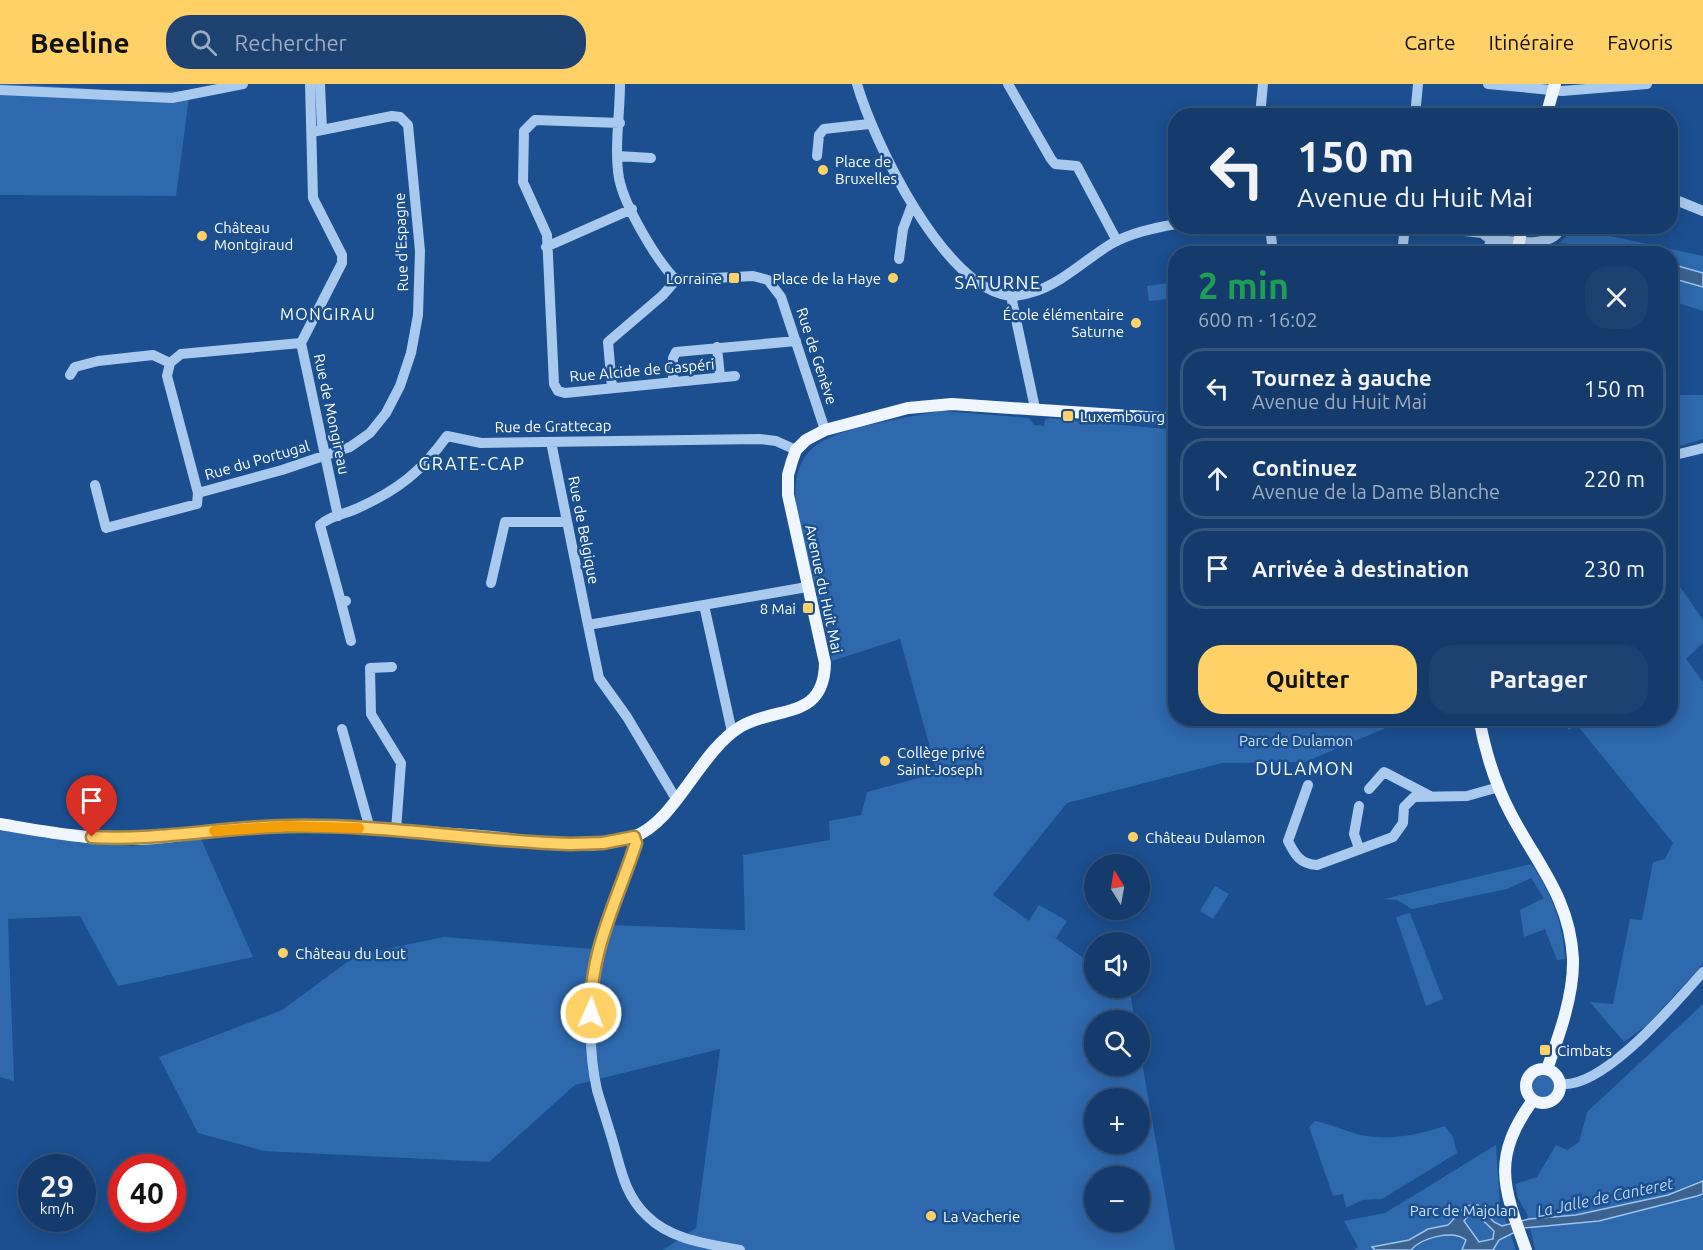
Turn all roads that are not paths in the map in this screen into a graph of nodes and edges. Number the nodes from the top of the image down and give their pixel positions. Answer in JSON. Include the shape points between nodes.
{"nodes":[{"id":1,"x":243,"y":84,"type":"edge"},
{"id":2,"x":310,"y":84,"type":"edge"},
{"id":3,"x":320,"y":84,"type":"edge"},
{"id":4,"x":620,"y":84,"type":"edge"},
{"id":5,"x":857,"y":84,"type":"edge"},
{"id":6,"x":1008,"y":84,"type":"edge"},
{"id":7,"x":1263,"y":84,"type":"edge"},
{"id":8,"x":1418,"y":84,"type":"edge"},
{"id":9,"x":1488,"y":84,"type":"edge"},
{"id":10,"x":1647,"y":84,"type":"edge"},
{"id":11,"x":1554,"y":87,"type":"edge"},
{"id":12,"x":0,"y":90,"type":"edge"},
{"id":13,"x":1261,"y":108,"type":"edge"},
{"id":14,"x":1416,"y":108,"type":"edge"},
{"id":15,"x":1548,"y":108,"type":"edge"},
{"id":16,"x":620,"y":123,"type":"junction"},
{"id":17,"x":869,"y":124,"type":"junction"},
{"id":18,"x":317,"y":131,"type":"junction"},
{"id":19,"x":618,"y":156,"type":"junction"},
{"id":20,"x":817,"y":156,"type":"dead end"},
{"id":21,"x":651,"y":158,"type":"dead end"},
{"id":22,"x":1678,"y":201,"type":"edge"},
{"id":23,"x":912,"y":205,"type":"junction"},
{"id":24,"x":632,"y":209,"type":"junction"},
{"id":25,"x":1703,"y":211,"type":"edge"},
{"id":26,"x":1168,"y":226,"type":"edge"},
{"id":27,"x":1483,"y":234,"type":"edge"},
{"id":28,"x":1559,"y":234,"type":"edge"},
{"id":29,"x":1490,"y":239,"type":"junction"},
{"id":30,"x":1117,"y":241,"type":"junction"},
{"id":31,"x":1490,"y":246,"type":"edge"},
{"id":32,"x":1512,"y":246,"type":"edge"},
{"id":33,"x":1526,"y":246,"type":"edge"},
{"id":34,"x":546,"y":247,"type":"junction"},
{"id":35,"x":899,"y":259,"type":"dead end"},
{"id":36,"x":676,"y":280,"type":"junction"},
{"id":37,"x":1011,"y":296,"type":"junction"},
{"id":38,"x":796,"y":341,"type":"junction"},
{"id":39,"x":301,"y":343,"type":"junction"},
{"id":40,"x":717,"y":347,"type":"junction"},
{"id":41,"x":170,"y":363,"type":"junction"},
{"id":42,"x":70,"y":375,"type":"dead end"},
{"id":43,"x":735,"y":376,"type":"dead end"},
{"id":44,"x":720,"y":377,"type":"junction"},
{"id":45,"x":673,"y":382,"type":"junction"},
{"id":46,"x":612,"y":388,"type":"junction"},
{"id":47,"x":1035,"y":408,"type":"junction"},
{"id":48,"x":1168,"y":418,"type":"edge"},
{"id":49,"x":825,"y":430,"type":"junction"},
{"id":50,"x":551,"y":442,"type":"junction"},
{"id":51,"x":1703,"y":447,"type":"edge"},
{"id":52,"x":796,"y":450,"type":"junction"},
{"id":53,"x":1678,"y":454,"type":"edge"},
{"id":54,"x":325,"y":455,"type":"junction"},
{"id":55,"x":95,"y":485,"type":"dead end"},
{"id":56,"x":198,"y":493,"type":"junction"},
{"id":57,"x":338,"y":516,"type":"junction"},
{"id":58,"x":567,"y":522,"type":"junction"},
{"id":59,"x":491,"y":583,"type":"dead end"},
{"id":60,"x":807,"y":587,"type":"junction"},
{"id":61,"x":704,"y":605,"type":"junction"},
{"id":62,"x":588,"y":625,"type":"junction"},
{"id":63,"x":351,"y":641,"type":"dead end"},
{"id":64,"x":392,"y":667,"type":"dead end"},
{"id":65,"x":1481,"y":726,"type":"edge"},
{"id":66,"x":342,"y":729,"type":"dead end"},
{"id":67,"x":732,"y":732,"type":"junction"},
{"id":68,"x":1308,"y":785,"type":"dead end"},
{"id":69,"x":1499,"y":787,"type":"junction"},
{"id":70,"x":1369,"y":789,"type":"dead end"},
{"id":71,"x":1433,"y":797,"type":"junction"},
{"id":72,"x":676,"y":799,"type":"junction"},
{"id":73,"x":1359,"y":806,"type":"dead end"},
{"id":74,"x":0,"y":824,"type":"edge"},
{"id":75,"x":371,"y":829,"type":"junction"},
{"id":76,"x":396,"y":830,"type":"junction"},
{"id":77,"x":634,"y":837,"type":"junction"},
{"id":78,"x":1359,"y":848,"type":"junction"},
{"id":79,"x":1703,"y":972,"type":"edge"},
{"id":80,"x":1547,"y":1069,"type":"junction"},
{"id":81,"x":1560,"y":1084,"type":"junction"},
{"id":82,"x":1533,"y":1100,"type":"junction"},
{"id":83,"x":740,"y":1250,"type":"edge"},
{"id":84,"x":1526,"y":1250,"type":"edge"}],
"edges":[{"from":1,"to":12,"type":"street","via":[[172,98]]},
{"from":2,"to":18,"type":"street","name":"Rue de Mongireau"},
{"from":3,"to":18,"type":"street","name":"Rue de Mongireau"},
{"from":4,"to":16,"type":"street"},
{"from":5,"to":17,"type":"street"},
{"from":6,"to":30,"type":"street","via":[[1055,164],[1077,166]]},
{"from":7,"to":13,"type":"street"},
{"from":8,"to":14,"type":"street"},
{"from":9,"to":11,"type":"street"},
{"from":10,"to":11,"type":"street"},
{"from":11,"to":15,"type":"main road"},
{"from":16,"to":19,"type":"street"},
{"from":16,"to":34,"type":"street","name":"Rue Alcide de Gaspéri","via":[[535,120],[524,131],[523,182],[543,223]]},
{"from":17,"to":20,"type":"street","via":[[824,129],[819,135]]},
{"from":17,"to":23,"type":"street"},
{"from":18,"to":39,"type":"street","name":"Rue de Mongireau","via":[[313,198],[342,255],[342,263]]},
{"from":18,"to":54,"type":"street","name":"Rue d'Espagne","via":[[392,116],[400,117],[408,125],[420,251],[418,315],[400,386],[370,433],[350,447]]},
{"from":19,"to":21,"type":"street"},
{"from":19,"to":24,"type":"street","via":[[619,176]]},
{"from":22,"to":25,"type":"street"},
{"from":23,"to":35,"type":"street","via":[[903,229]]},
{"from":23,"to":37,"type":"street","via":[[925,226],[965,270],[990,288]]},
{"from":24,"to":34,"type":"street"},
{"from":24,"to":36,"type":"street","via":[[657,257]]},
{"from":26,"to":30,"type":"street"},
{"from":27,"to":29,"type":"street"},
{"from":28,"to":33,"type":"street","via":[[1552,240]]},
{"from":29,"to":31,"type":"street"},
{"from":29,"to":32,"type":"street"},
{"from":30,"to":37,"type":"street","via":[[1035,291]]},
{"from":34,"to":46,"type":"street","name":"Rue Alcide de Gaspéri","via":[[554,384],[565,393]]},
{"from":36,"to":38,"type":"street","name":"Rue de Genève","via":[[753,276],[768,280],[782,297]]},
{"from":36,"to":46,"type":"street","via":[[608,342]]},
{"from":37,"to":47,"type":"street"},
{"from":38,"to":40,"type":"street"},
{"from":38,"to":49,"type":"street","name":"Rue de Genève"},
{"from":39,"to":41,"type":"street","via":[[181,354]]},
{"from":39,"to":54,"type":"street","name":"Rue de Mongireau"},
{"from":40,"to":44,"type":"street"},
{"from":40,"to":45,"type":"street","via":[[676,352]]},
{"from":41,"to":42,"type":"street","via":[[153,355],[98,361],[75,367]]},
{"from":41,"to":56,"type":"street","name":"Rue du Portugal","via":[[167,376]]},
{"from":43,"to":44,"type":"street","name":"Rue Alcide de Gaspéri"},
{"from":44,"to":45,"type":"street","name":"Rue Alcide de Gaspéri"},
{"from":45,"to":46,"type":"street","name":"Rue Alcide de Gaspéri"},
{"from":47,"to":48,"type":"main road"},
{"from":47,"to":49,"type":"main road","via":[[941,404],[908,408]]},
{"from":49,"to":52,"type":"main road"},
{"from":50,"to":52,"type":"street","name":"Rue de Grattecap","via":[[760,439]]},
{"from":50,"to":57,"type":"street","name":"Rue de Grattecap","via":[[481,443],[447,436],[428,462],[407,481]]},
{"from":50,"to":58,"type":"street","name":"Rue de Belgique"},
{"from":51,"to":53,"type":"street"},
{"from":52,"to":60,"type":"main road","name":"Avenue du Huit Mai","via":[[788,475],[788,495]]},
{"from":54,"to":56,"type":"street","name":"Rue du Portugal"},
{"from":54,"to":57,"type":"street","name":"Rue de Mongireau"},
{"from":55,"to":56,"type":"street","name":"Rue du Portugal","via":[[106,528],[197,504]]},
{"from":57,"to":63,"type":"street","via":[[323,522],[320,530],[343,601]]},
{"from":58,"to":59,"type":"street","via":[[505,522]]},
{"from":58,"to":62,"type":"street","name":"Rue de Belgique"},
{"from":60,"to":61,"type":"street"},
{"from":60,"to":67,"type":"main road","name":"Avenue du Huit Mai","via":[[825,663],[819,693],[798,708]]},
{"from":61,"to":62,"type":"street"},
{"from":61,"to":67,"type":"street"},
{"from":62,"to":72,"type":"street","name":"Rue de Belgique","via":[[599,678]]},
{"from":64,"to":76,"type":"street","via":[[370,668],[371,709],[401,763]]},
{"from":65,"to":69,"type":"main road"},
{"from":66,"to":75,"type":"street"},
{"from":67,"to":72,"type":"main road","name":"Avenue du Huit Mai"},
{"from":68,"to":78,"type":"street","via":[[1288,841],[1296,857],[1317,865]]},
{"from":69,"to":71,"type":"street","via":[[1467,796]]},
{"from":69,"to":80,"type":"main road","via":[[1556,889],[1570,930],[1570,987]]},
{"from":70,"to":71,"type":"street","via":[[1384,772]]},
{"from":71,"to":78,"type":"street","via":[[1414,797],[1404,807],[1403,823],[1393,837]]},
{"from":72,"to":77,"type":"main road","name":"Avenue du Huit Mai","via":[[651,826]]},
{"from":73,"to":78,"type":"street","via":[[1354,834]]},
{"from":74,"to":75,"type":"main road","name":"Avenue du Huit Mai","via":[[129,840],[287,826]]},
{"from":75,"to":76,"type":"main road","name":"Avenue du Huit Mai"},
{"from":76,"to":77,"type":"main road","name":"Avenue du Huit Mai","via":[[575,844]]},
{"from":77,"to":83,"type":"street","via":[[636,843],[606,924],[591,995],[597,1090],[623,1181],[647,1216],[691,1241]]},
{"from":79,"to":81,"type":"street","via":[[1648,1031],[1604,1068],[1581,1083]]},
{"from":80,"to":81,"type":"main road"},
{"from":80,"to":82,"type":"main road","via":[[1536,1071],[1528,1079],[1527,1090]]},
{"from":81,"to":82,"type":"main road","via":[[1558,1095],[1549,1102]]},
{"from":82,"to":84,"type":"main road","via":[[1512,1132],[1505,1170],[1513,1215]]}]}
